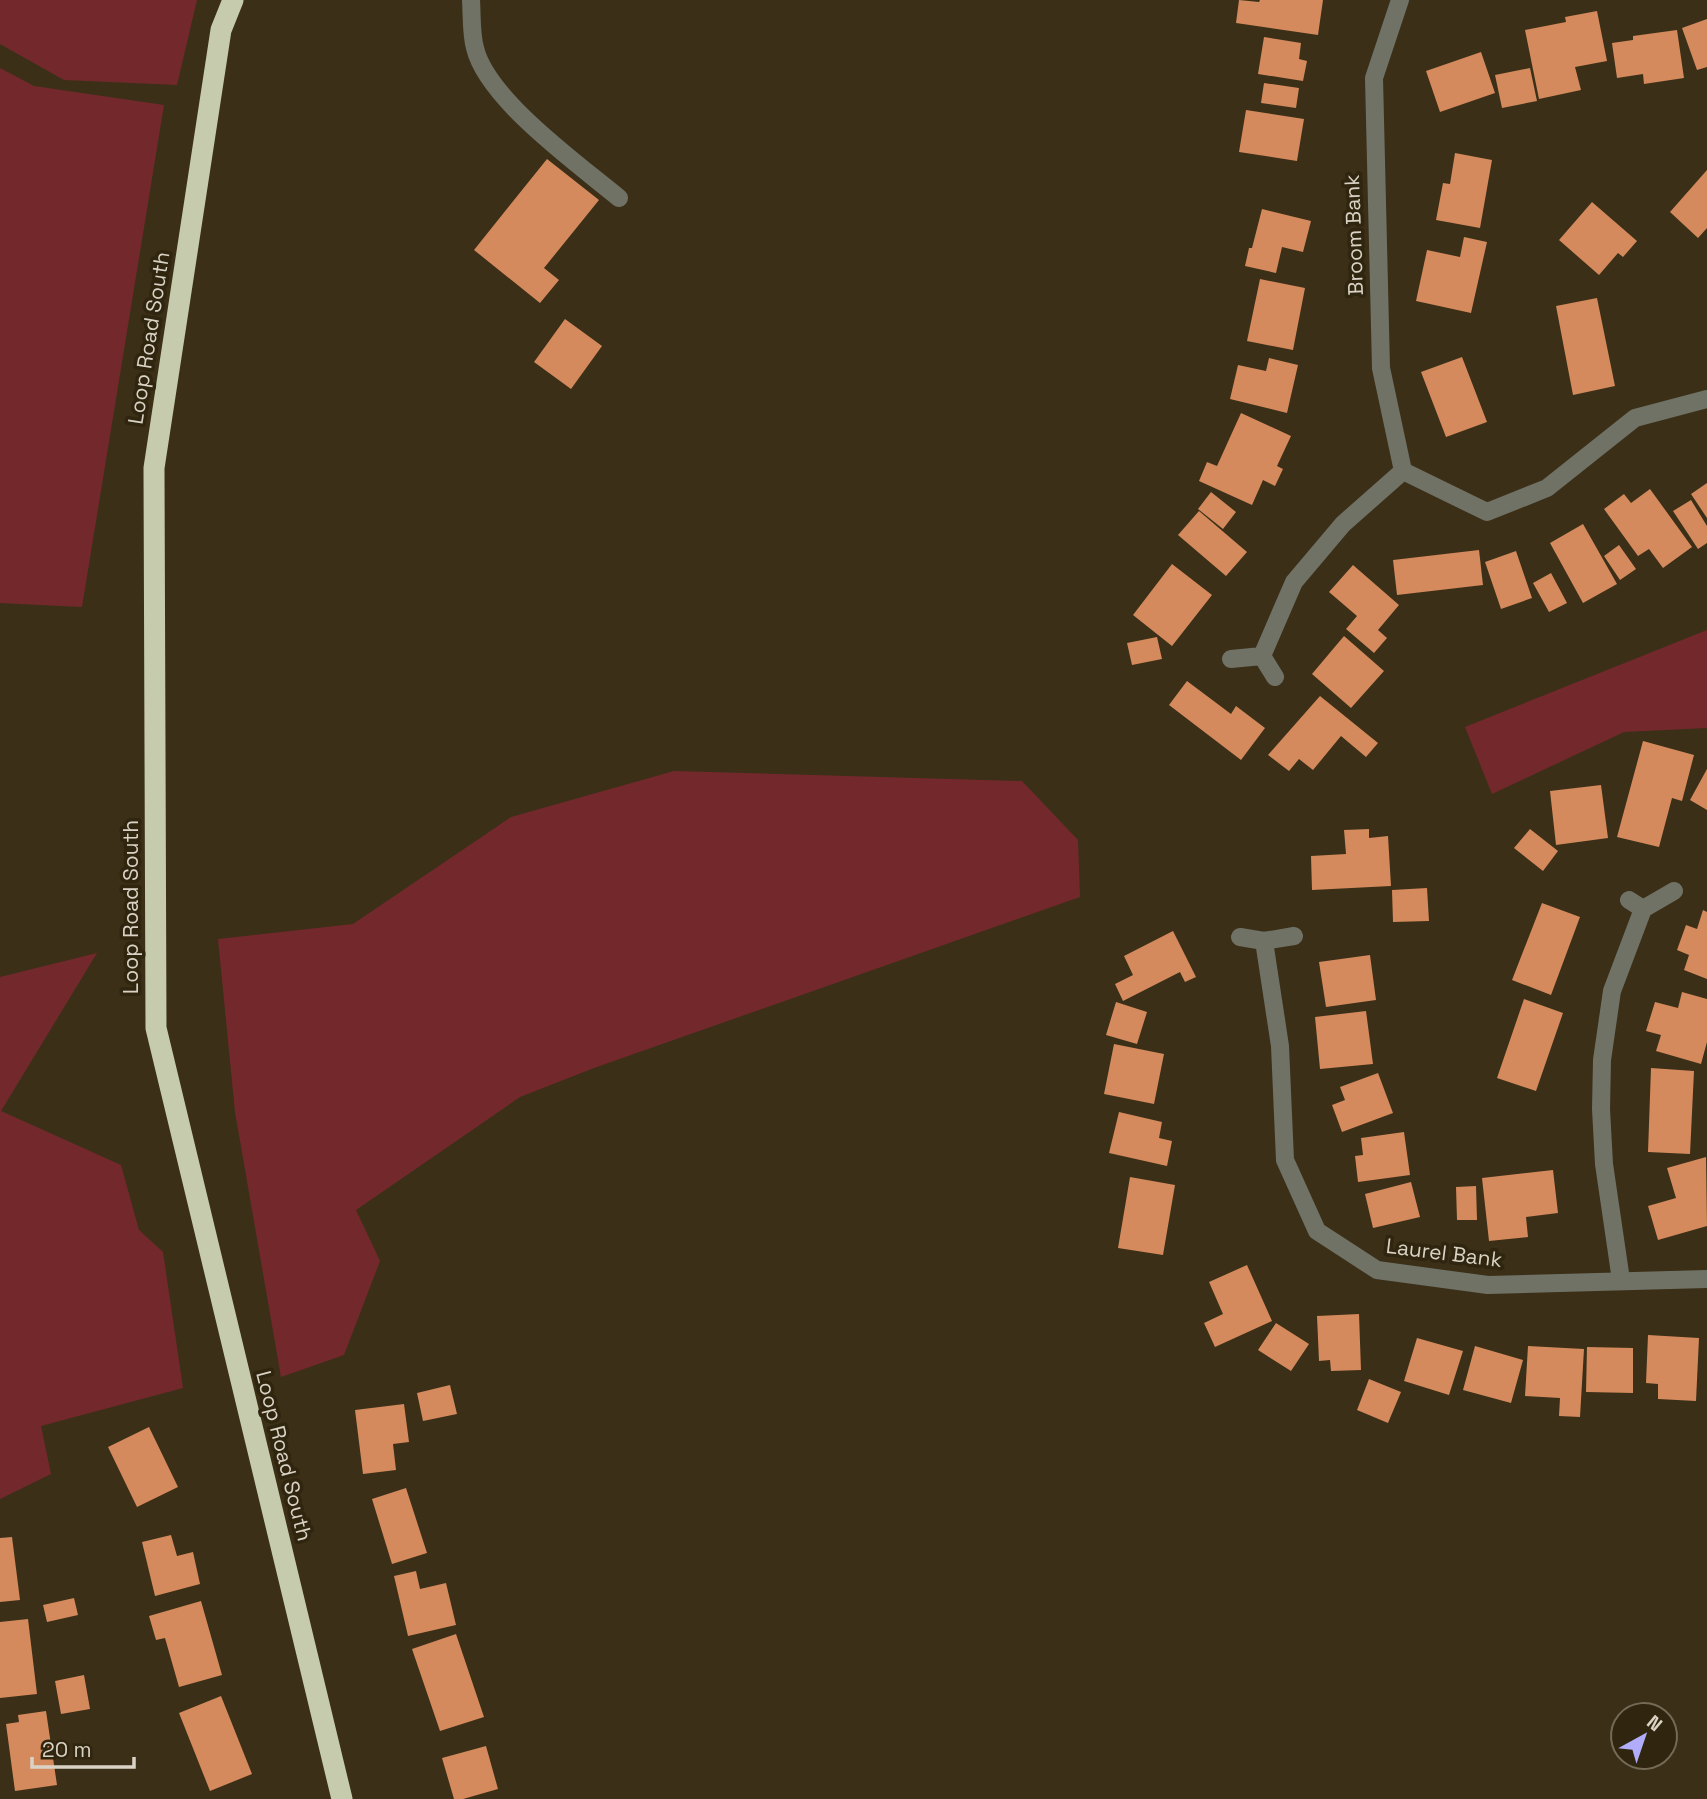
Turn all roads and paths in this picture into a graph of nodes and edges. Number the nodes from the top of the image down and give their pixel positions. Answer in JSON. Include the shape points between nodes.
{"nodes":[{"id":1,"x":233,"y":0,"type":"edge"},
{"id":2,"x":471,"y":0,"type":"edge"},
{"id":3,"x":1400,"y":0,"type":"edge"},
{"id":4,"x":619,"y":198,"type":"dead end"},
{"id":5,"x":1707,"y":399,"type":"edge"},
{"id":6,"x":1404,"y":471,"type":"junction"},
{"id":7,"x":1262,"y":656,"type":"junction"},
{"id":8,"x":1231,"y":659,"type":"dead end"},
{"id":9,"x":1275,"y":677,"type":"dead end"},
{"id":10,"x":1674,"y":891,"type":"dead end"},
{"id":11,"x":1294,"y":936,"type":"dead end"},
{"id":12,"x":1240,"y":937,"type":"dead end"},
{"id":13,"x":1264,"y":941,"type":"junction"},
{"id":14,"x":1707,"y":1279,"type":"edge"},
{"id":15,"x":1621,"y":1280,"type":"junction"},
{"id":16,"x":336,"y":1799,"type":"edge"},
{"id":17,"x":342,"y":1799,"type":"edge"}],
"edges":[{"from":1,"to":17,"type":"highway","name":"Loop Road South","via":[[222,30],[154,468],[156,1028]]},
{"from":2,"to":4,"type":"street","via":[[475,49],[491,83],[519,113]]},
{"from":3,"to":6,"type":"street","name":"Broom Bank","via":[[1374,78],[1374,91],[1381,368]]},
{"from":5,"to":6,"type":"street","via":[[1635,418],[1547,488],[1487,512]]},
{"from":6,"to":7,"type":"street","via":[[1343,524],[1294,582]]},
{"from":7,"to":8,"type":"street"},
{"from":7,"to":9,"type":"street"},
{"from":10,"to":15,"type":"street","via":[[1636,904],[1612,991],[1602,1060],[1604,1164]]},
{"from":11,"to":13,"type":"street"},
{"from":12,"to":13,"type":"street"},
{"from":13,"to":15,"type":"street","name":"Laurel Bank","via":[[1280,1046],[1285,1160],[1317,1231],[1377,1269],[1488,1285]]},
{"from":14,"to":15,"type":"street","name":"Laurel Bank"},
{"from":16,"to":17,"type":"street"}]}
